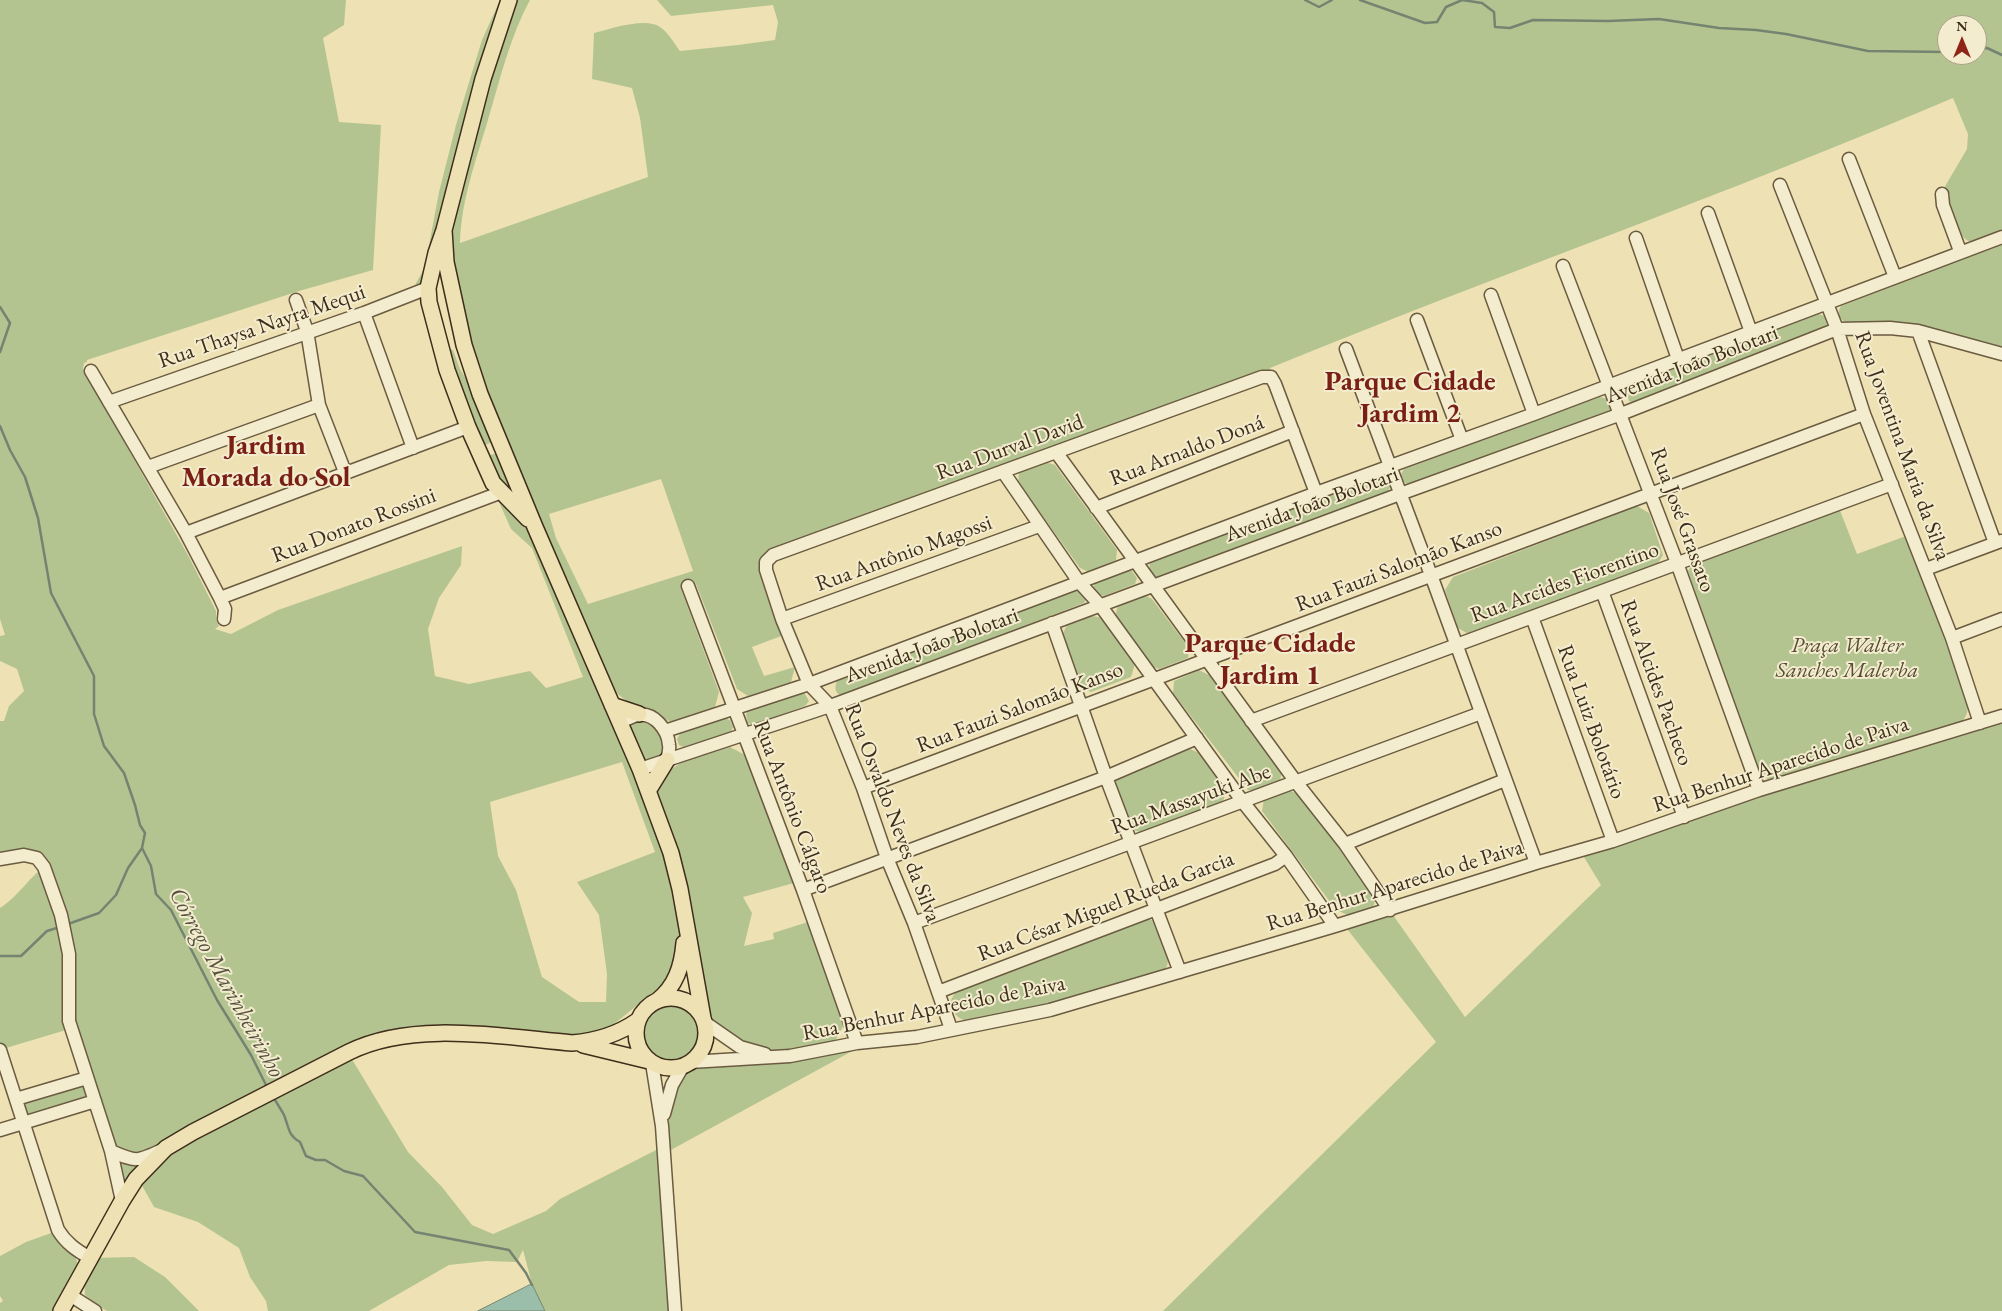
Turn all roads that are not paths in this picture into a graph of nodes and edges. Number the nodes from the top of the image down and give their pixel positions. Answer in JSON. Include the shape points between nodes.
{"nodes":[{"id":1,"x":509,"y":0,"type":"edge"},
{"id":2,"x":1849,"y":159,"type":"dead end"},
{"id":3,"x":1780,"y":185,"type":"dead end"},
{"id":4,"x":1942,"y":194,"type":"dead end"},
{"id":5,"x":1708,"y":213,"type":"dead end"},
{"id":6,"x":444,"y":230,"type":"junction"},
{"id":7,"x":2002,"y":237,"type":"edge"},
{"id":8,"x":1636,"y":238,"type":"dead end"},
{"id":9,"x":1960,"y":251,"type":"junction"},
{"id":10,"x":1563,"y":266,"type":"dead end"},
{"id":11,"x":1895,"y":278,"type":"junction"},
{"id":12,"x":428,"y":288,"type":"junction"},
{"id":13,"x":1491,"y":295,"type":"dead end"},
{"id":14,"x":296,"y":300,"type":"dead end"},
{"id":15,"x":1828,"y":304,"type":"junction"},
{"id":16,"x":364,"y":313,"type":"junction"},
{"id":17,"x":1417,"y":320,"type":"dead end"},
{"id":18,"x":1837,"y":329,"type":"junction"},
{"id":19,"x":307,"y":331,"type":"junction"},
{"id":20,"x":1918,"y":331,"type":"junction"},
{"id":21,"x":1751,"y":332,"type":"junction"},
{"id":22,"x":441,"y":346,"type":"junction"},
{"id":23,"x":1346,"y":349,"type":"dead end"},
{"id":24,"x":2002,"y":354,"type":"edge"},
{"id":25,"x":1678,"y":359,"type":"junction"},
{"id":26,"x":91,"y":371,"type":"dead end"},
{"id":27,"x":1610,"y":386,"type":"junction"},
{"id":28,"x":480,"y":394,"type":"junction"},
{"id":29,"x":109,"y":402,"type":"junction"},
{"id":30,"x":319,"y":405,"type":"junction"},
{"id":31,"x":1534,"y":414,"type":"junction"},
{"id":32,"x":1621,"y":414,"type":"junction"},
{"id":33,"x":1864,"y":414,"type":"junction"},
{"id":34,"x":468,"y":427,"type":"junction"},
{"id":35,"x":1293,"y":431,"type":"junction"},
{"id":36,"x":1462,"y":440,"type":"junction"},
{"id":37,"x":500,"y":442,"type":"junction"},
{"id":38,"x":413,"y":448,"type":"junction"},
{"id":39,"x":478,"y":451,"type":"junction"},
{"id":40,"x":1056,"y":452,"type":"junction"},
{"id":41,"x":148,"y":467,"type":"junction"},
{"id":42,"x":1389,"y":467,"type":"junction"},
{"id":43,"x":345,"y":472,"type":"junction"},
{"id":44,"x":1004,"y":472,"type":"junction"},
{"id":45,"x":1892,"y":484,"type":"junction"},
{"id":46,"x":502,"y":492,"type":"junction"},
{"id":47,"x":1316,"y":493,"type":"junction"},
{"id":48,"x":1400,"y":494,"type":"junction"},
{"id":49,"x":1651,"y":494,"type":"junction"},
{"id":50,"x":1096,"y":508,"type":"junction"},
{"id":51,"x":535,"y":526,"type":"junction"},
{"id":52,"x":1039,"y":526,"type":"junction"},
{"id":53,"x":186,"y":533,"type":"junction"},
{"id":54,"x":1998,"y":542,"type":"edge"},
{"id":55,"x":1135,"y":561,"type":"junction"},
{"id":56,"x":766,"y":562,"type":"joint"},
{"id":57,"x":1677,"y":564,"type":"junction"},
{"id":58,"x":1926,"y":569,"type":"junction"},
{"id":59,"x":1431,"y":575,"type":"junction"},
{"id":60,"x":1079,"y":582,"type":"junction"},
{"id":61,"x":1154,"y":585,"type":"junction"},
{"id":62,"x":688,"y":586,"type":"dead end"},
{"id":63,"x":1602,"y":591,"type":"junction"},
{"id":64,"x":220,"y":598,"type":"junction"},
{"id":65,"x":1100,"y":605,"type":"junction"},
{"id":66,"x":1532,"y":617,"type":"junction"},
{"id":67,"x":224,"y":619,"type":"dead end"},
{"id":68,"x":782,"y":619,"type":"junction"},
{"id":69,"x":2002,"y":620,"type":"edge"},
{"id":70,"x":1052,"y":623,"type":"junction"},
{"id":71,"x":1952,"y":638,"type":"junction"},
{"id":72,"x":1456,"y":644,"type":"junction"},
{"id":73,"x":1207,"y":661,"type":"junction"},
{"id":74,"x":1154,"y":679,"type":"junction"},
{"id":75,"x":809,"y":684,"type":"junction"},
{"id":76,"x":612,"y":705,"type":"junction"},
{"id":77,"x":1081,"y":705,"type":"junction"},
{"id":78,"x":830,"y":706,"type":"junction"},
{"id":79,"x":734,"y":709,"type":"junction"},
{"id":80,"x":1481,"y":713,"type":"junction"},
{"id":81,"x":639,"y":714,"type":"junction"},
{"id":82,"x":2002,"y":716,"type":"edge"},
{"id":83,"x":1251,"y":720,"type":"junction"},
{"id":84,"x":619,"y":722,"type":"junction"},
{"id":85,"x":1980,"y":723,"type":"junction"},
{"id":86,"x":665,"y":731,"type":"junction"},
{"id":87,"x":744,"y":735,"type":"junction"},
{"id":88,"x":1197,"y":738,"type":"junction"},
{"id":89,"x":667,"y":760,"type":"junction"},
{"id":90,"x":640,"y":769,"type":"junction"},
{"id":91,"x":1106,"y":777,"type":"junction"},
{"id":92,"x":1505,"y":780,"type":"junction"},
{"id":93,"x":1296,"y":782,"type":"junction"},
{"id":94,"x":863,"y":788,"type":"junction"},
{"id":95,"x":1759,"y":790,"type":"junction"},
{"id":96,"x":648,"y":791,"type":"junction"},
{"id":97,"x":1243,"y":802,"type":"junction"},
{"id":98,"x":1684,"y":817,"type":"junction"},
{"id":99,"x":1613,"y":841,"type":"junction"},
{"id":100,"x":1132,"y":843,"type":"junction"},
{"id":101,"x":1345,"y":844,"type":"junction"},
{"id":102,"x":1286,"y":856,"type":"junction"},
{"id":103,"x":887,"y":858,"type":"junction"},
{"id":104,"x":0,"y":859,"type":"edge"},
{"id":105,"x":1536,"y":863,"type":"junction"},
{"id":106,"x":803,"y":890,"type":"junction"},
{"id":107,"x":1156,"y":909,"type":"junction"},
{"id":108,"x":1390,"y":910,"type":"junction"},
{"id":109,"x":914,"y":923,"type":"junction"},
{"id":110,"x":685,"y":924,"type":"junction"},
{"id":111,"x":1335,"y":926,"type":"junction"},
{"id":112,"x":1180,"y":972,"type":"junction"},
{"id":113,"x":938,"y":992,"type":"junction"},
{"id":114,"x":657,"y":1000,"type":"junction"},
{"id":115,"x":703,"y":1020,"type":"junction"},
{"id":116,"x":637,"y":1021,"type":"junction"},
{"id":117,"x":951,"y":1029,"type":"junction"},
{"id":118,"x":572,"y":1043,"type":"junction"},
{"id":119,"x":857,"y":1044,"type":"junction"},
{"id":120,"x":0,"y":1050,"type":"edge"},
{"id":121,"x":790,"y":1056,"type":"junction"},
{"id":122,"x":651,"y":1062,"type":"junction"},
{"id":123,"x":687,"y":1064,"type":"junction"},
{"id":124,"x":87,"y":1078,"type":"junction"},
{"id":125,"x":16,"y":1099,"type":"junction"},
{"id":126,"x":95,"y":1101,"type":"junction"},
{"id":127,"x":23,"y":1123,"type":"junction"},
{"id":128,"x":662,"y":1126,"type":"junction"},
{"id":129,"x":0,"y":1130,"type":"edge"},
{"id":130,"x":166,"y":1148,"type":"junction"},
{"id":131,"x":110,"y":1151,"type":"junction"},
{"id":132,"x":122,"y":1201,"type":"junction"},
{"id":133,"x":90,"y":1258,"type":"junction"},
{"id":134,"x":70,"y":1295,"type":"junction"},
{"id":135,"x":61,"y":1311,"type":"edge"},
{"id":136,"x":95,"y":1311,"type":"edge"},
{"id":137,"x":675,"y":1311,"type":"edge"}],
"edges":[{"from":1,"to":6,"type":"main road","via":[[483,79]]},
{"from":2,"to":11,"type":"street"},
{"from":3,"to":15,"type":"street","name":"Rua Joventina Maria da Silva"},
{"from":4,"to":9,"type":"street"},
{"from":5,"to":21,"type":"street"},
{"from":6,"to":12,"type":"main road"},
{"from":6,"to":28,"type":"main road","via":[[446,262],[464,345]]},
{"from":7,"to":9,"type":"street","name":"Avenida João Bolotari"},
{"from":8,"to":25,"type":"street"},
{"from":9,"to":11,"type":"street","name":"Avenida João Bolotari"},
{"from":10,"to":27,"type":"street","name":"Rua José Grassato"},
{"from":11,"to":15,"type":"street","name":"Avenida João Bolotari"},
{"from":12,"to":16,"type":"street","name":"Rua Thaysa Nayra Mequi"},
{"from":12,"to":22,"type":"main road"},
{"from":13,"to":31,"type":"street"},
{"from":14,"to":19,"type":"street"},
{"from":15,"to":18,"type":"street","name":"Rua Joventina Maria da Silva"},
{"from":15,"to":21,"type":"street","name":"Avenida João Bolotari"},
{"from":16,"to":19,"type":"street","name":"Rua Thaysa Nayra Mequi"},
{"from":16,"to":38,"type":"street"},
{"from":17,"to":36,"type":"street"},
{"from":18,"to":20,"type":"street","name":"Avenida João Bolotari"},
{"from":18,"to":32,"type":"street","name":"Avenida João Bolotari"},
{"from":18,"to":33,"type":"street","name":"Rua Joventina Maria da Silva"},
{"from":19,"to":29,"type":"street","name":"Rua Thaysa Nayra Mequi"},
{"from":19,"to":30,"type":"street"},
{"from":20,"to":24,"type":"street","name":"Avenida João Bolotari"},
{"from":20,"to":54,"type":"street"},
{"from":21,"to":25,"type":"street","name":"Avenida João Bolotari"},
{"from":22,"to":28,"type":"main road","via":[[455,345],[470,382]]},
{"from":22,"to":34,"type":"main road"},
{"from":23,"to":42,"type":"street"},
{"from":25,"to":27,"type":"street","name":"Avenida João Bolotari"},
{"from":26,"to":29,"type":"street"},
{"from":27,"to":31,"type":"street","name":"Avenida João Bolotari"},
{"from":27,"to":32,"type":"street","name":"Rua José Grassato"},
{"from":28,"to":37,"type":"main road"},
{"from":29,"to":41,"type":"street"},
{"from":30,"to":41,"type":"street"},
{"from":30,"to":43,"type":"street"},
{"from":31,"to":36,"type":"street","name":"Avenida João Bolotari"},
{"from":32,"to":48,"type":"street","name":"Avenida João Bolotari"},
{"from":32,"to":49,"type":"street","name":"Rua José Grassato"},
{"from":33,"to":45,"type":"street","name":"Rua Joventina Maria da Silva"},
{"from":33,"to":49,"type":"street","name":"Rua Fauzi Salomão Kanso"},
{"from":34,"to":38,"type":"street"},
{"from":34,"to":39,"type":"main road"},
{"from":35,"to":40,"type":"street","name":"Rua Durval David","via":[[1275,384],[1271,378],[1262,378]]},
{"from":35,"to":47,"type":"street"},
{"from":35,"to":50,"type":"street","name":"Rua Arnaldo Doná"},
{"from":36,"to":42,"type":"street","name":"Avenida João Bolotari"},
{"from":37,"to":39,"type":"main road"},
{"from":37,"to":51,"type":"main road"},
{"from":38,"to":43,"type":"street"},
{"from":39,"to":46,"type":"main road","via":[[493,483]]},
{"from":40,"to":44,"type":"street","name":"Rua Durval David"},
{"from":40,"to":50,"type":"street"},
{"from":41,"to":53,"type":"street"},
{"from":42,"to":47,"type":"street","name":"Avenida João Bolotari"},
{"from":42,"to":48,"type":"street"},
{"from":43,"to":53,"type":"street"},
{"from":44,"to":52,"type":"street"},
{"from":44,"to":56,"type":"street","name":"Rua Durval David","via":[[773,555]]},
{"from":45,"to":57,"type":"street","name":"Rua Arcides Fiorentino"},
{"from":45,"to":58,"type":"street","name":"Rua Joventina Maria da Silva"},
{"from":46,"to":51,"type":"main road"},
{"from":46,"to":64,"type":"street","name":"Rua Donato Rossini"},
{"from":47,"to":55,"type":"street","name":"Avenida João Bolotari"},
{"from":48,"to":59,"type":"street"},
{"from":48,"to":61,"type":"street","name":"Avenida João Bolotari"},
{"from":49,"to":57,"type":"street","name":"Rua José Grassato"},
{"from":49,"to":59,"type":"street","name":"Rua Fauzi Salomão Kanso"},
{"from":50,"to":55,"type":"street"},
{"from":51,"to":76,"type":"main road"},
{"from":52,"to":60,"type":"street"},
{"from":52,"to":68,"type":"street","name":"Rua Antônio Magossi"},
{"from":53,"to":64,"type":"street"},
{"from":54,"to":58,"type":"street"},
{"from":55,"to":60,"type":"street","name":"Avenida João Bolotari"},
{"from":55,"to":61,"type":"street"},
{"from":56,"to":68,"type":"street","name":"Rua Osvaldo Neves da Silva"},
{"from":57,"to":63,"type":"street","name":"Rua Arcides Fiorentino"},
{"from":57,"to":95,"type":"street","name":"Rua José Grassato"},
{"from":58,"to":71,"type":"street","name":"Rua Joventina Maria da Silva"},
{"from":59,"to":72,"type":"street"},
{"from":59,"to":73,"type":"street","name":"Rua Fauzi Salomão Kanso"},
{"from":60,"to":65,"type":"street"},
{"from":60,"to":75,"type":"street","name":"Avenida João Bolotari"},
{"from":61,"to":65,"type":"street","name":"Avenida João Bolotari"},
{"from":61,"to":73,"type":"street"},
{"from":62,"to":79,"type":"street","name":"Rua Antônio Cálgaro"},
{"from":63,"to":66,"type":"street","name":"Rua Arcides Fiorentino"},
{"from":63,"to":98,"type":"street","name":"Rua Alcides Pacheco"},
{"from":64,"to":67,"type":"street","via":[[225,609]]},
{"from":65,"to":70,"type":"street","name":"Avenida João Bolotari"},
{"from":65,"to":74,"type":"street"},
{"from":66,"to":72,"type":"street","name":"Rua Arcides Fiorentino"},
{"from":66,"to":99,"type":"street","name":"Rua Luiz Bolotário"},
{"from":68,"to":75,"type":"street","name":"Rua Osvaldo Neves da Silva"},
{"from":69,"to":71,"type":"street"},
{"from":70,"to":77,"type":"street"},
{"from":70,"to":78,"type":"street","name":"Avenida João Bolotari"},
{"from":71,"to":85,"type":"street","name":"Rua Joventina Maria da Silva"},
{"from":72,"to":80,"type":"street"},
{"from":72,"to":83,"type":"street","name":"Rua Arcides Fiorentino"},
{"from":73,"to":74,"type":"street","name":"Rua Fauzi Salomão Kanso"},
{"from":73,"to":83,"type":"street"},
{"from":74,"to":77,"type":"street","name":"Rua Fauzi Salomão Kanso"},
{"from":74,"to":88,"type":"street"},
{"from":75,"to":78,"type":"street","name":"Rua Osvaldo Neves da Silva"},
{"from":75,"to":79,"type":"street","name":"Avenida João Bolotari"},
{"from":76,"to":81,"type":"main road"},
{"from":76,"to":84,"type":"main road"},
{"from":77,"to":91,"type":"street"},
{"from":77,"to":94,"type":"street","name":"Rua Fauzi Salomão Kanso"},
{"from":78,"to":87,"type":"street","name":"Avenida João Bolotari"},
{"from":78,"to":94,"type":"street","name":"Rua Osvaldo Neves da Silva"},
{"from":79,"to":86,"type":"street","name":"Avenida João Bolotari"},
{"from":79,"to":87,"type":"street","name":"Rua Antônio Cálgaro"},
{"from":80,"to":92,"type":"street"},
{"from":80,"to":93,"type":"street","name":"Rua Massayuki Abe"},
{"from":81,"to":84,"type":"street"},
{"from":81,"to":86,"type":"street","via":[[650,717]]},
{"from":82,"to":85,"type":"street","name":"Rua Benhur Aparecido de Paiva"},
{"from":83,"to":93,"type":"street"},
{"from":84,"to":90,"type":"main road"},
{"from":85,"to":95,"type":"street","name":"Rua Benhur Aparecido de Paiva"},
{"from":86,"to":89,"type":"street","via":[[670,746]]},
{"from":87,"to":89,"type":"street","name":"Avenida João Bolotari"},
{"from":87,"to":106,"type":"street","name":"Rua Antônio Cálgaro"},
{"from":88,"to":91,"type":"street"},
{"from":88,"to":97,"type":"street"},
{"from":89,"to":90,"type":"street","name":"Avenida João Bolotari"},
{"from":89,"to":96,"type":"main road"},
{"from":90,"to":96,"type":"main road"},
{"from":91,"to":100,"type":"street"},
{"from":91,"to":103,"type":"street"},
{"from":92,"to":101,"type":"street"},
{"from":92,"to":105,"type":"street"},
{"from":93,"to":97,"type":"street","name":"Rua Massayuki Abe"},
{"from":93,"to":101,"type":"street"},
{"from":94,"to":103,"type":"street","name":"Rua Osvaldo Neves da Silva"},
{"from":95,"to":98,"type":"street","name":"Rua Benhur Aparecido de Paiva"},
{"from":96,"to":110,"type":"main road","via":[[671,853]]},
{"from":97,"to":100,"type":"street","name":"Rua Massayuki Abe"},
{"from":97,"to":102,"type":"street"},
{"from":98,"to":99,"type":"street","name":"Rua Benhur Aparecido de Paiva"},
{"from":99,"to":105,"type":"street","name":"Rua Benhur Aparecido de Paiva"},
{"from":100,"to":107,"type":"street"},
{"from":100,"to":109,"type":"street","name":"Rua Massayuki Abe"},
{"from":101,"to":108,"type":"street"},
{"from":102,"to":107,"type":"street","name":"Rua César Miguel Rueda Garcia","via":[[1275,864]]},
{"from":102,"to":111,"type":"street"},
{"from":103,"to":106,"type":"street"},
{"from":103,"to":109,"type":"street","name":"Rua Osvaldo Neves da Silva"},
{"from":104,"to":124,"type":"street","via":[[24,855],[37,858],[44,867],[61,915],[69,963],[69,1021]]},
{"from":105,"to":108,"type":"street","name":"Rua Benhur Aparecido de Paiva"},
{"from":106,"to":119,"type":"street","name":"Rua Antônio Cálgaro"},
{"from":107,"to":112,"type":"street"},
{"from":107,"to":113,"type":"street","name":"Rua César Miguel Rueda Garcia"},
{"from":108,"to":111,"type":"street","name":"Rua Benhur Aparecido de Paiva"},
{"from":109,"to":113,"type":"street","name":"Rua Osvaldo Neves da Silva"},
{"from":110,"to":114,"type":"main road","via":[[679,971],[667,993]]},
{"from":110,"to":115,"type":"main road"},
{"from":111,"to":112,"type":"street","name":"Rua Benhur Aparecido de Paiva"},
{"from":112,"to":117,"type":"street","name":"Rua Benhur Aparecido de Paiva","via":[[1050,1010]]},
{"from":113,"to":117,"type":"street","name":"Rua Osvaldo Neves da Silva"},
{"from":114,"to":115,"type":"main road","via":[[683,1000],[694,1007]]},
{"from":114,"to":116,"type":"main road"},
{"from":115,"to":121,"type":"street","name":"Rua Benhur Aparecido de Paiva","via":[[740,1046],[763,1054]]},
{"from":115,"to":123,"type":"main road","via":[[705,1042],[702,1050]]},
{"from":116,"to":118,"type":"main road","via":[[608,1037]]},
{"from":116,"to":122,"type":"main road","via":[[635,1036],[639,1050]]},
{"from":117,"to":119,"type":"street","name":"Rua Benhur Aparecido de Paiva","via":[[917,1037]]},
{"from":118,"to":122,"type":"main road"},
{"from":118,"to":130,"type":"main road","via":[[448,1034],[389,1037],[363,1045]]},
{"from":119,"to":121,"type":"street","name":"Rua Benhur Aparecido de Paiva"},
{"from":120,"to":125,"type":"street"},
{"from":121,"to":123,"type":"street","name":"Rua Benhur Aparecido de Paiva"},
{"from":122,"to":123,"type":"main road","via":[[662,1068]]},
{"from":122,"to":128,"type":"street"},
{"from":123,"to":128,"type":"street","via":[[669,1093]]},
{"from":124,"to":125,"type":"street"},
{"from":124,"to":126,"type":"street"},
{"from":125,"to":127,"type":"street"},
{"from":126,"to":127,"type":"street"},
{"from":126,"to":131,"type":"street"},
{"from":127,"to":129,"type":"street"},
{"from":127,"to":133,"type":"street","via":[[58,1230],[63,1239]]},
{"from":128,"to":137,"type":"street"},
{"from":130,"to":131,"type":"street","via":[[139,1160],[130,1160]]},
{"from":130,"to":132,"type":"main road","via":[[136,1179]]},
{"from":131,"to":132,"type":"street"},
{"from":132,"to":133,"type":"main road"},
{"from":133,"to":134,"type":"main road"},
{"from":134,"to":135,"type":"main road"},
{"from":134,"to":136,"type":"street"}]}
